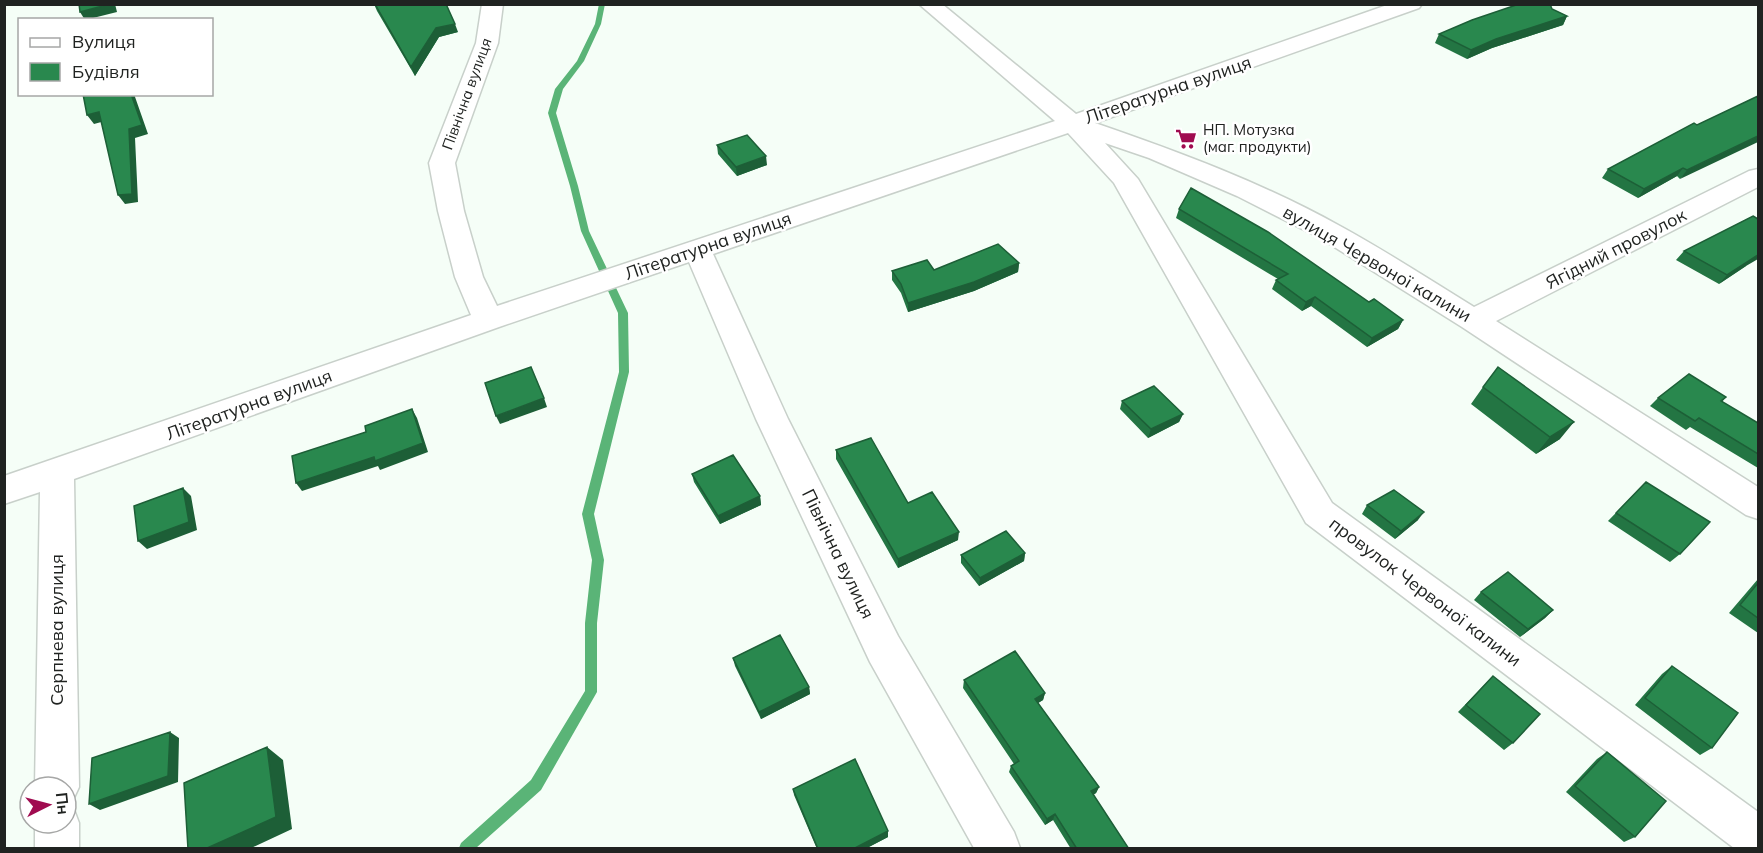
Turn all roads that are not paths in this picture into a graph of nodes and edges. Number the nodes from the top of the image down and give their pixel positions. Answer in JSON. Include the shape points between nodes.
{"nodes":[{"id":1,"x":494,"y":4,"type":"edge"},
{"id":2,"x":929,"y":4,"type":"edge"},
{"id":3,"x":1394,"y":7,"type":"edge"},
{"id":4,"x":1072,"y":123,"type":"junction"},
{"id":5,"x":1758,"y":177,"type":"edge"},
{"id":6,"x":697,"y":249,"type":"junction"},
{"id":7,"x":488,"y":320,"type":"junction"},
{"id":8,"x":1473,"y":320,"type":"junction"},
{"id":9,"x":57,"y":473,"type":"junction"},
{"id":10,"x":4,"y":490,"type":"edge"},
{"id":11,"x":1758,"y":505,"type":"edge"},
{"id":12,"x":57,"y":775,"type":"edge"},
{"id":13,"x":1758,"y":839,"type":"edge"},
{"id":14,"x":998,"y":849,"type":"edge"}],
"edges":[{"from":1,"to":7,"type":"street","name":"Північна вулиця","via":[[488,43],[442,163],[469,277]]},
{"from":2,"to":4,"type":"street","name":"вулиця Червоної калини"},
{"from":3,"to":4,"type":"street","name":"Літературна вулиця"},
{"from":4,"to":6,"type":"street","name":"Літературна вулиця"},
{"from":4,"to":8,"type":"street","name":"вулиця Червоної калини","via":[[1246,190],[1330,232]]},
{"from":4,"to":13,"type":"street","name":"провулок Червоної калини","via":[[1125,179],[1319,513]]},
{"from":5,"to":8,"type":"street","name":"Ягідний провулок"},
{"from":6,"to":7,"type":"street","name":"Літературна вулиця"},
{"from":6,"to":14,"type":"street","name":"Північна вулиця","via":[[772,419],[884,649]]},
{"from":7,"to":9,"type":"street","name":"Літературна вулиця"},
{"from":8,"to":11,"type":"street","name":"вулиця Червоної калини"},
{"from":9,"to":10,"type":"street","name":"Літературна вулиця"},
{"from":9,"to":12,"type":"street","name":"Серпнева вулиця"}]}
